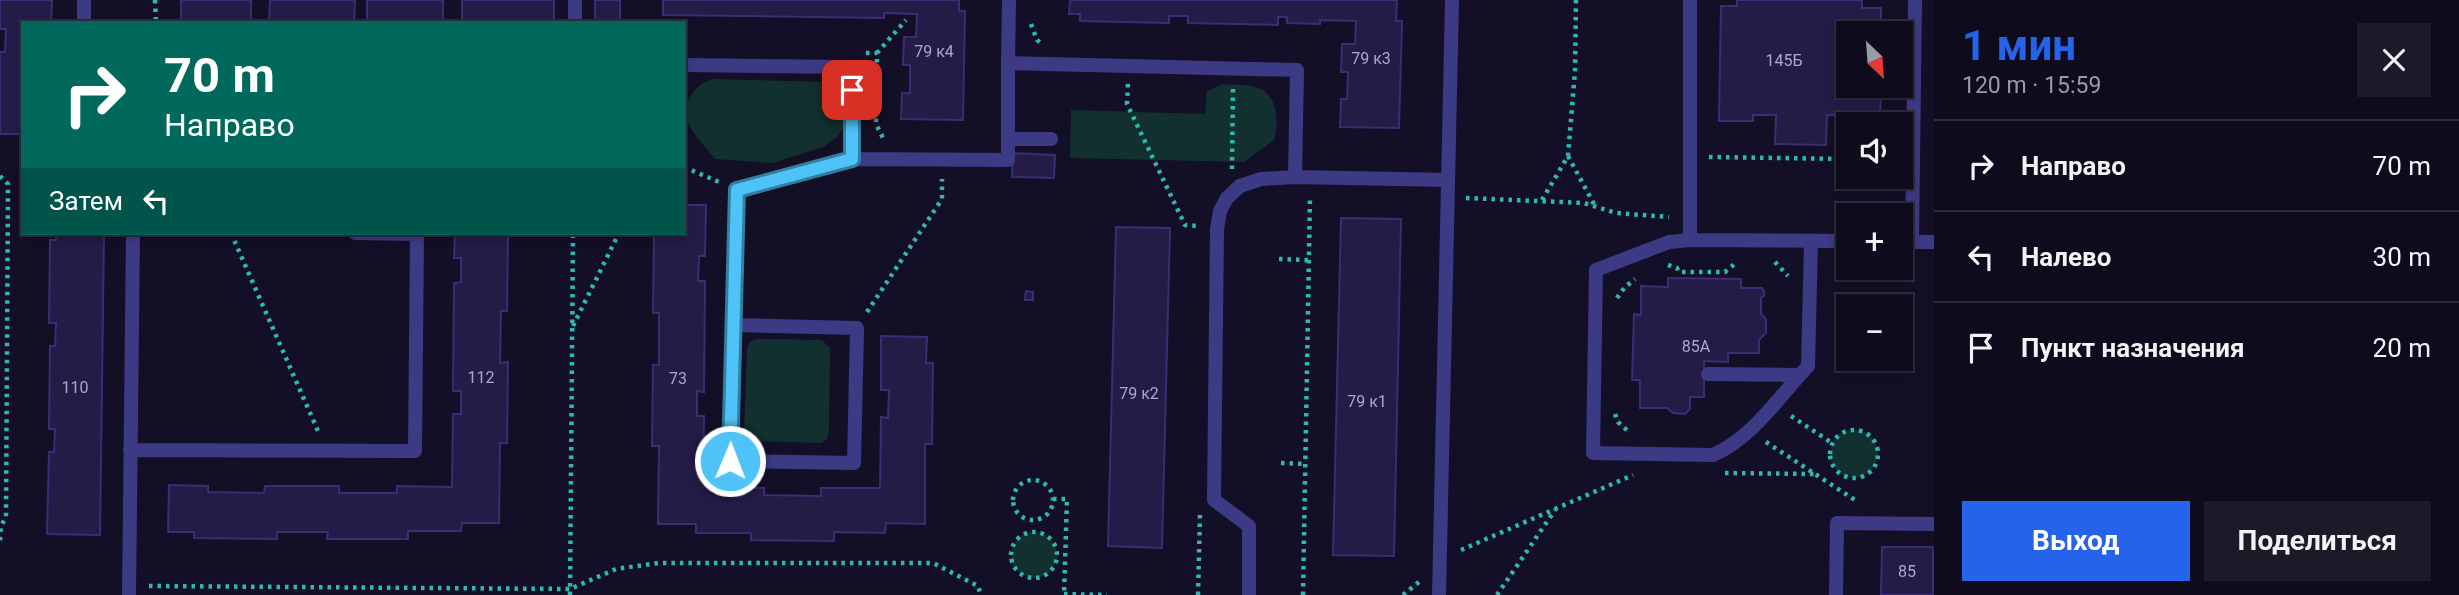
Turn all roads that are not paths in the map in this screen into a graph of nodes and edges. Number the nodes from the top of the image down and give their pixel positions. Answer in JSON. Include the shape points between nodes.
{"nodes":[{"id":1,"x":84,"y":0,"type":"edge"},
{"id":2,"x":575,"y":0,"type":"edge"},
{"id":3,"x":1009,"y":0,"type":"edge"},
{"id":4,"x":1452,"y":0,"type":"edge"},
{"id":5,"x":1690,"y":0,"type":"edge"},
{"id":6,"x":1915,"y":0,"type":"edge"},
{"id":7,"x":84,"y":21,"type":"edge"},
{"id":8,"x":575,"y":21,"type":"edge"},
{"id":9,"x":1008,"y":63,"type":"junction"},
{"id":10,"x":686,"y":65,"type":"edge"},
{"id":11,"x":1008,"y":139,"type":"junction"},
{"id":12,"x":1051,"y":139,"type":"dead end"},
{"id":13,"x":852,"y":159,"type":"junction"},
{"id":14,"x":1295,"y":177,"type":"junction"},
{"id":15,"x":1448,"y":180,"type":"junction"},
{"id":16,"x":1907,"y":203,"type":"edge"},
{"id":17,"x":133,"y":235,"type":"edge"},
{"id":18,"x":417,"y":235,"type":"edge"},
{"id":19,"x":1690,"y":240,"type":"junction"},
{"id":20,"x":1811,"y":241,"type":"junction"},
{"id":21,"x":1836,"y":241,"type":"edge"},
{"id":22,"x":1913,"y":242,"type":"edge"},
{"id":23,"x":1934,"y":242,"type":"edge"},
{"id":24,"x":733,"y":325,"type":"junction"},
{"id":25,"x":1708,"y":374,"type":"dead end"},
{"id":26,"x":1799,"y":375,"type":"junction"},
{"id":27,"x":130,"y":450,"type":"junction"},
{"id":28,"x":1934,"y":524,"type":"edge"},
{"id":29,"x":129,"y":595,"type":"edge"},
{"id":30,"x":1249,"y":595,"type":"edge"},
{"id":31,"x":1439,"y":595,"type":"edge"},
{"id":32,"x":1836,"y":595,"type":"edge"}],
"edges":[{"from":1,"to":7,"type":"lane"},
{"from":2,"to":8,"type":"lane"},
{"from":3,"to":9,"type":"lane"},
{"from":4,"to":15,"type":"lane"},
{"from":5,"to":19,"type":"lane"},
{"from":6,"to":16,"type":"lane"},
{"from":9,"to":11,"type":"lane"},
{"from":9,"to":14,"type":"lane","via":[[1297,70]]},
{"from":10,"to":13,"type":"lane","via":[[852,67]]},
{"from":11,"to":12,"type":"lane"},
{"from":11,"to":13,"type":"lane","via":[[1008,160]]},
{"from":13,"to":24,"type":"lane","via":[[737,190]]},
{"from":14,"to":15,"type":"lane"},
{"from":14,"to":30,"type":"lane","via":[[1261,179],[1240,186],[1222,204],[1217,229],[1214,500],[1250,526]]},
{"from":15,"to":31,"type":"lane"},
{"from":17,"to":27,"type":"lane"},
{"from":18,"to":27,"type":"lane","via":[[415,451]]},
{"from":19,"to":20,"type":"lane"},
{"from":19,"to":26,"type":"lane","via":[[1669,242],[1596,270],[1593,453],[1713,455],[1749,430]]},
{"from":20,"to":21,"type":"lane"},
{"from":20,"to":26,"type":"lane","via":[[1808,366]]},
{"from":22,"to":23,"type":"lane"},
{"from":24,"to":24,"type":"lane","via":[[857,328],[855,463],[730,461]]},
{"from":25,"to":26,"type":"lane"},
{"from":27,"to":29,"type":"lane"},
{"from":28,"to":32,"type":"lane","via":[[1836,523]]}]}
